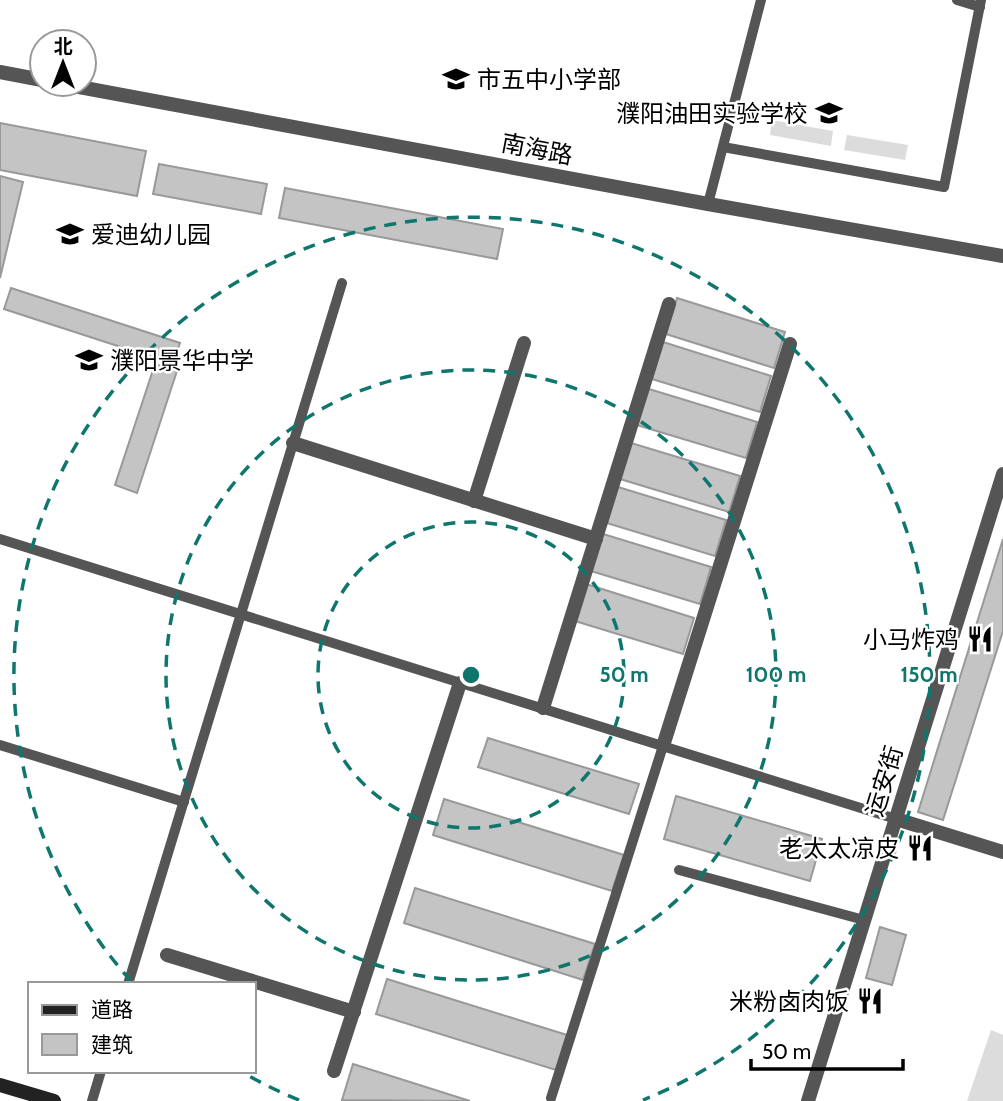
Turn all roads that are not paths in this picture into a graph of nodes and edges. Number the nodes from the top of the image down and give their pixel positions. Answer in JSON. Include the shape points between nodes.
{"nodes":[{"id":1,"x":761,"y":0,"type":"edge"},
{"id":2,"x":957,"y":0,"type":"edge"},
{"id":3,"x":981,"y":3,"type":"edge"},
{"id":4,"x":0,"y":72,"type":"edge"},
{"id":5,"x":28,"y":77,"type":"edge"},
{"id":6,"x":98,"y":91,"type":"edge"},
{"id":7,"x":723,"y":146,"type":"junction"},
{"id":8,"x":708,"y":204,"type":"junction"},
{"id":9,"x":1003,"y":256,"type":"edge"},
{"id":10,"x":342,"y":283,"type":"dead end"},
{"id":11,"x":669,"y":304,"type":"dead end"},
{"id":12,"x":524,"y":343,"type":"dead end"},
{"id":13,"x":790,"y":344,"type":"dead end"},
{"id":14,"x":293,"y":443,"type":"junction"},
{"id":15,"x":1003,"y":474,"type":"edge"},
{"id":16,"x":474,"y":501,"type":"junction"},
{"id":17,"x":0,"y":539,"type":"edge"},
{"id":18,"x":596,"y":539,"type":"junction"},
{"id":19,"x":240,"y":614,"type":"junction"},
{"id":20,"x":460,"y":683,"type":"junction"},
{"id":21,"x":543,"y":708,"type":"junction"},
{"id":22,"x":0,"y":746,"type":"edge"},
{"id":23,"x":663,"y":746,"type":"junction"},
{"id":24,"x":184,"y":802,"type":"junction"},
{"id":25,"x":895,"y":819,"type":"junction"},
{"id":26,"x":1003,"y":852,"type":"edge"},
{"id":27,"x":679,"y":870,"type":"dead end"},
{"id":28,"x":864,"y":920,"type":"junction"},
{"id":29,"x":167,"y":955,"type":"dead end"},
{"id":30,"x":129,"y":982,"type":"edge"},
{"id":31,"x":256,"y":982,"type":"edge"},
{"id":32,"x":256,"y":982,"type":"edge"},
{"id":33,"x":354,"y":1012,"type":"junction"},
{"id":34,"x":334,"y":1071,"type":"dead end"},
{"id":35,"x":100,"y":1073,"type":"edge"},
{"id":36,"x":0,"y":1085,"type":"edge"},
{"id":37,"x":551,"y":1098,"type":"dead end"},
{"id":38,"x":54,"y":1101,"type":"edge"},
{"id":39,"x":92,"y":1101,"type":"edge"},
{"id":40,"x":808,"y":1101,"type":"edge"}],
"edges":[{"from":1,"to":7,"type":"lane"},
{"from":2,"to":3,"type":"lane"},
{"from":3,"to":7,"type":"lane","via":[[944,187]]},
{"from":4,"to":5,"type":"street"},
{"from":6,"to":8,"type":"street","name":"南海路"},
{"from":7,"to":8,"type":"lane"},
{"from":8,"to":9,"type":"street","name":"南海路"},
{"from":10,"to":14,"type":"lane"},
{"from":11,"to":18,"type":"street"},
{"from":12,"to":16,"type":"street"},
{"from":13,"to":23,"type":"street"},
{"from":14,"to":16,"type":"street"},
{"from":14,"to":19,"type":"lane"},
{"from":15,"to":25,"type":"street","name":"运安街"},
{"from":16,"to":18,"type":"street"},
{"from":17,"to":19,"type":"lane"},
{"from":18,"to":21,"type":"street"},
{"from":19,"to":20,"type":"lane"},
{"from":19,"to":24,"type":"lane"},
{"from":20,"to":21,"type":"lane"},
{"from":20,"to":33,"type":"street"},
{"from":21,"to":23,"type":"lane"},
{"from":22,"to":24,"type":"lane"},
{"from":23,"to":25,"type":"lane"},
{"from":23,"to":37,"type":"lane"},
{"from":24,"to":30,"type":"lane"},
{"from":25,"to":26,"type":"street"},
{"from":25,"to":28,"type":"street","name":"运安街"},
{"from":27,"to":28,"type":"lane"},
{"from":28,"to":40,"type":"street","name":"运安街"},
{"from":29,"to":31,"type":"street"},
{"from":32,"to":33,"type":"street"},
{"from":33,"to":34,"type":"street"},
{"from":35,"to":39,"type":"lane"},
{"from":36,"to":38,"type":"main road"}]}
